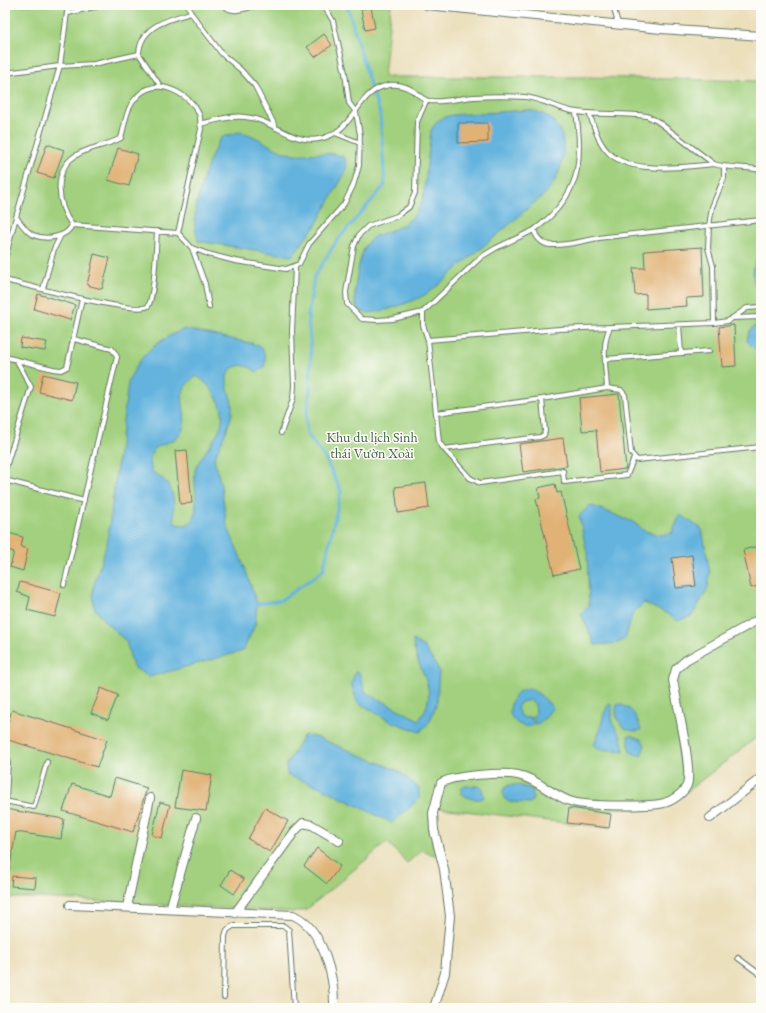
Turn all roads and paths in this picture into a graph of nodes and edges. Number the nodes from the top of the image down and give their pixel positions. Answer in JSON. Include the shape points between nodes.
{"nodes":[{"id":1,"x":68,"y":5,"type":"edge"},
{"id":2,"x":103,"y":5,"type":"edge"},
{"id":3,"x":188,"y":5,"type":"edge"},
{"id":4,"x":224,"y":5,"type":"edge"},
{"id":5,"x":258,"y":5,"type":"edge"},
{"id":6,"x":319,"y":5,"type":"edge"},
{"id":7,"x":427,"y":5,"type":"edge"},
{"id":8,"x":613,"y":5,"type":"edge"},
{"id":9,"x":68,"y":13,"type":"junction"},
{"id":10,"x":192,"y":13,"type":"junction"},
{"id":11,"x":618,"y":24,"type":"junction"},
{"id":12,"x":761,"y":36,"type":"edge"},
{"id":13,"x":139,"y":54,"type":"junction"},
{"id":14,"x":60,"y":66,"type":"junction"},
{"id":15,"x":5,"y":73,"type":"edge"},
{"id":16,"x":161,"y":87,"type":"junction"},
{"id":17,"x":426,"y":101,"type":"junction"},
{"id":18,"x":356,"y":112,"type":"junction"},
{"id":19,"x":576,"y":112,"type":"junction"},
{"id":20,"x":590,"y":113,"type":"junction"},
{"id":21,"x":200,"y":124,"type":"junction"},
{"id":22,"x":276,"y":128,"type":"junction"},
{"id":23,"x":335,"y":133,"type":"junction"},
{"id":24,"x":360,"y":143,"type":"junction"},
{"id":25,"x":714,"y":164,"type":"junction"},
{"id":26,"x":724,"y":167,"type":"junction"},
{"id":27,"x":761,"y":170,"type":"edge"},
{"id":28,"x":16,"y":217,"type":"junction"},
{"id":29,"x":761,"y":220,"type":"edge"},
{"id":30,"x":72,"y":225,"type":"junction"},
{"id":31,"x":709,"y":226,"type":"junction"},
{"id":32,"x":534,"y":230,"type":"junction"},
{"id":33,"x":157,"y":231,"type":"junction"},
{"id":34,"x":178,"y":233,"type":"junction"},
{"id":35,"x":61,"y":235,"type":"junction"},
{"id":36,"x":192,"y":248,"type":"junction"},
{"id":37,"x":5,"y":259,"type":"edge"},
{"id":38,"x":295,"y":267,"type":"junction"},
{"id":39,"x":5,"y":280,"type":"edge"},
{"id":40,"x":43,"y":288,"type":"junction"},
{"id":41,"x":82,"y":299,"type":"junction"},
{"id":42,"x":209,"y":307,"type":"dead end"},
{"id":43,"x":761,"y":307,"type":"edge"},
{"id":44,"x":423,"y":312,"type":"junction"},
{"id":45,"x":761,"y":317,"type":"edge"},
{"id":46,"x":732,"y":318,"type":"junction"},
{"id":47,"x":714,"y":323,"type":"junction"},
{"id":48,"x":679,"y":325,"type":"junction"},
{"id":49,"x":610,"y":327,"type":"junction"},
{"id":50,"x":74,"y":339,"type":"junction"},
{"id":51,"x":428,"y":340,"type":"junction"},
{"id":52,"x":709,"y":351,"type":"dead end"},
{"id":53,"x":682,"y":353,"type":"junction"},
{"id":54,"x":5,"y":357,"type":"edge"},
{"id":55,"x":605,"y":359,"type":"junction"},
{"id":56,"x":16,"y":361,"type":"junction"},
{"id":57,"x":607,"y":388,"type":"junction"},
{"id":58,"x":542,"y":399,"type":"junction"},
{"id":59,"x":436,"y":413,"type":"junction"},
{"id":60,"x":281,"y":434,"type":"dead end"},
{"id":61,"x":761,"y":447,"type":"edge"},
{"id":62,"x":444,"y":449,"type":"junction"},
{"id":63,"x":634,"y":458,"type":"junction"},
{"id":64,"x":5,"y":470,"type":"edge"},
{"id":65,"x":5,"y":480,"type":"edge"},
{"id":66,"x":84,"y":501,"type":"junction"},
{"id":67,"x":64,"y":585,"type":"dead end"},
{"id":68,"x":761,"y":618,"type":"edge"},
{"id":69,"x":5,"y":751,"type":"edge"},
{"id":70,"x":48,"y":762,"type":"dead end"},
{"id":71,"x":761,"y":778,"type":"edge"},
{"id":72,"x":150,"y":798,"type":"dead end"},
{"id":73,"x":6,"y":801,"type":"edge"},
{"id":74,"x":196,"y":818,"type":"dead end"},
{"id":75,"x":710,"y":818,"type":"dead end"},
{"id":76,"x":339,"y":841,"type":"dead end"},
{"id":77,"x":70,"y":905,"type":"dead end"},
{"id":78,"x":128,"y":907,"type":"junction"},
{"id":79,"x":170,"y":909,"type":"junction"},
{"id":80,"x":235,"y":913,"type":"junction"},
{"id":81,"x":738,"y":958,"type":"dead end"},
{"id":82,"x":761,"y":975,"type":"edge"},
{"id":83,"x":224,"y":997,"type":"dead end"},
{"id":84,"x":294,"y":1008,"type":"edge"},
{"id":85,"x":334,"y":1008,"type":"edge"},
{"id":86,"x":434,"y":1008,"type":"edge"}],
"edges":[{"from":1,"to":9,"type":"lane"},
{"from":2,"to":9,"type":"lane"},
{"from":3,"to":10,"type":"lane"},
{"from":4,"to":5,"type":"lane","via":[[233,11]]},
{"from":6,"to":18,"type":"lane","via":[[333,21],[349,103]]},
{"from":7,"to":11,"type":"street"},
{"from":8,"to":11,"type":"lane"},
{"from":9,"to":14,"type":"lane"},
{"from":10,"to":13,"type":"lane","via":[[162,21],[148,32],[139,47]]},
{"from":10,"to":22,"type":"lane","via":[[222,54],[256,86]]},
{"from":11,"to":12,"type":"street"},
{"from":13,"to":14,"type":"lane","via":[[94,64]]},
{"from":13,"to":16,"type":"lane"},
{"from":14,"to":15,"type":"lane"},
{"from":14,"to":28,"type":"lane"},
{"from":16,"to":21,"type":"lane","via":[[180,94],[190,102],[199,114]]},
{"from":16,"to":30,"type":"lane","via":[[148,88],[135,98],[128,110],[121,138],[69,160],[61,174],[60,187],[63,208]]},
{"from":17,"to":18,"type":"lane","via":[[414,91],[400,85],[385,86],[370,92]]},
{"from":17,"to":19,"type":"lane","via":[[439,102],[473,97],[526,98],[546,101]]},
{"from":17,"to":44,"type":"lane","via":[[417,122],[415,192],[409,207],[397,216],[368,226],[359,235],[354,246],[346,292],[347,304],[362,319],[388,319]]},
{"from":18,"to":23,"type":"lane"},
{"from":18,"to":24,"type":"lane"},
{"from":19,"to":20,"type":"lane"},
{"from":19,"to":32,"type":"lane","via":[[580,139],[579,165],[573,184],[567,198],[546,222]]},
{"from":20,"to":25,"type":"lane","via":[[647,116]]},
{"from":20,"to":25,"type":"lane","via":[[601,143],[608,153],[634,165],[677,168]]},
{"from":21,"to":22,"type":"lane","via":[[245,116]]},
{"from":21,"to":34,"type":"lane"},
{"from":22,"to":23,"type":"lane","via":[[295,138],[308,140],[320,139]]},
{"from":23,"to":24,"type":"lane"},
{"from":24,"to":38,"type":"lane","via":[[359,166],[344,204],[309,244]]},
{"from":25,"to":26,"type":"lane"},
{"from":26,"to":27,"type":"lane","via":[[742,166]]},
{"from":26,"to":31,"type":"lane","via":[[724,178],[712,208]]},
{"from":28,"to":35,"type":"lane","via":[[32,235],[53,238]]},
{"from":28,"to":37,"type":"lane"},
{"from":29,"to":31,"type":"lane"},
{"from":30,"to":33,"type":"lane"},
{"from":30,"to":35,"type":"lane","via":[[71,229]]},
{"from":31,"to":32,"type":"lane","via":[[550,245],[540,240]]},
{"from":31,"to":47,"type":"lane","via":[[708,248],[713,266]]},
{"from":32,"to":44,"type":"lane","via":[[481,257]]},
{"from":33,"to":34,"type":"lane"},
{"from":33,"to":41,"type":"lane","via":[[149,305],[137,309]]},
{"from":34,"to":36,"type":"lane"},
{"from":35,"to":40,"type":"lane","via":[[54,249]]},
{"from":36,"to":38,"type":"lane","via":[[235,262],[286,269]]},
{"from":36,"to":42,"type":"lane","via":[[205,284]]},
{"from":38,"to":60,"type":"lane","via":[[292,331],[293,399]]},
{"from":39,"to":40,"type":"lane"},
{"from":40,"to":41,"type":"lane"},
{"from":41,"to":50,"type":"lane"},
{"from":43,"to":46,"type":"lane","via":[[747,308]]},
{"from":44,"to":51,"type":"lane","via":[[423,325]]},
{"from":45,"to":46,"type":"lane"},
{"from":46,"to":47,"type":"lane"},
{"from":47,"to":48,"type":"lane"},
{"from":48,"to":49,"type":"lane"},
{"from":48,"to":53,"type":"lane"},
{"from":49,"to":51,"type":"lane"},
{"from":49,"to":55,"type":"lane","via":[[607,332]]},
{"from":50,"to":56,"type":"lane","via":[[67,366],[61,370]]},
{"from":50,"to":66,"type":"lane","via":[[112,349],[116,358]]},
{"from":51,"to":59,"type":"lane"},
{"from":52,"to":53,"type":"lane"},
{"from":53,"to":55,"type":"lane"},
{"from":54,"to":56,"type":"lane"},
{"from":55,"to":57,"type":"lane"},
{"from":56,"to":64,"type":"lane","via":[[31,387]]},
{"from":57,"to":58,"type":"lane"},
{"from":57,"to":63,"type":"lane","via":[[621,390],[625,395],[630,449]]},
{"from":58,"to":59,"type":"lane"},
{"from":58,"to":62,"type":"lane","via":[[544,435]]},
{"from":59,"to":62,"type":"lane","via":[[439,442]]},
{"from":61,"to":63,"type":"lane","via":[[649,460]]},
{"from":62,"to":63,"type":"lane","via":[[470,478],[480,483],[563,471],[564,482],[627,475]]},
{"from":65,"to":66,"type":"lane"},
{"from":66,"to":67,"type":"lane"},
{"from":68,"to":86,"type":"street","via":[[686,660],[674,673],[673,680],[688,766],[687,785],[680,795],[665,803],[652,806],[573,802],[525,778],[510,774],[447,779],[441,783],[433,813],[434,830],[444,869],[450,916],[445,973]]},
{"from":69,"to":73,"type":"lane","via":[[8,760]]},
{"from":70,"to":73,"type":"lane","via":[[34,807]]},
{"from":71,"to":75,"type":"street"},
{"from":72,"to":78,"type":"street"},
{"from":74,"to":79,"type":"street"},
{"from":76,"to":80,"type":"street","via":[[312,825],[303,823]]},
{"from":77,"to":78,"type":"street"},
{"from":78,"to":79,"type":"street"},
{"from":79,"to":80,"type":"street"},
{"from":80,"to":85,"type":"street","via":[[293,915],[303,920],[328,962]]},
{"from":81,"to":82,"type":"lane"},
{"from":83,"to":84,"type":"lane","via":[[225,936],[228,930],[234,926],[284,926],[289,930]]}]}
